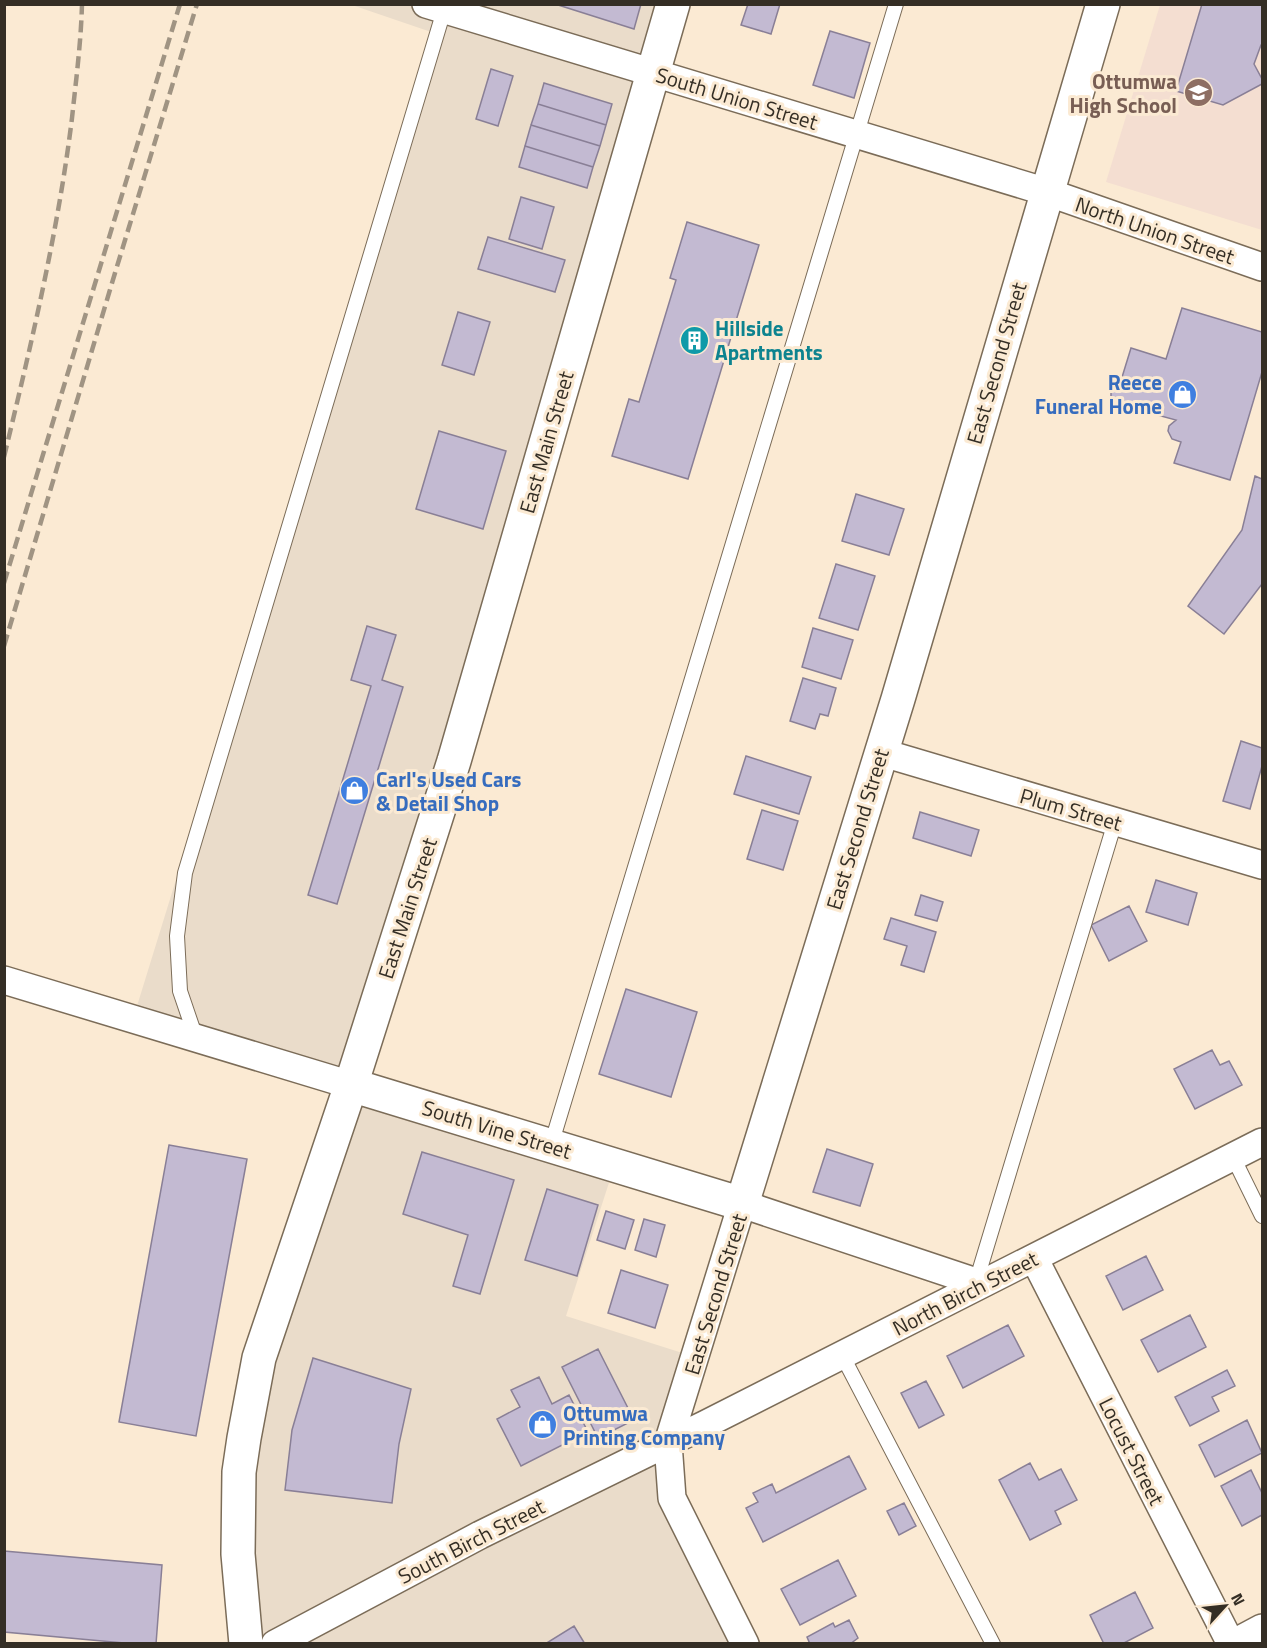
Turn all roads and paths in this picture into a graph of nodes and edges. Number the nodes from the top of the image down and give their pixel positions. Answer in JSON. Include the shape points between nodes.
{"nodes":[{"id":1,"x":673,"y":4,"type":"edge"},
{"id":2,"x":896,"y":4,"type":"edge"},
{"id":3,"x":1103,"y":4,"type":"edge"},
{"id":4,"x":439,"y":6,"type":"edge"},
{"id":5,"x":653,"y":73,"type":"junction"},
{"id":6,"x":857,"y":135,"type":"junction"},
{"id":7,"x":1047,"y":192,"type":"junction"},
{"id":8,"x":1263,"y":267,"type":"edge"},
{"id":9,"x":880,"y":753,"type":"junction"},
{"id":10,"x":1115,"y":822,"type":"junction"},
{"id":11,"x":1263,"y":865,"type":"edge"},
{"id":12,"x":4,"y":980,"type":"edge"},
{"id":13,"x":196,"y":1038,"type":"junction"},
{"id":14,"x":351,"y":1085,"type":"junction"},
{"id":15,"x":1263,"y":1142,"type":"edge"},
{"id":16,"x":551,"y":1145,"type":"junction"},
{"id":17,"x":1233,"y":1157,"type":"junction"},
{"id":18,"x":742,"y":1204,"type":"junction"},
{"id":19,"x":1263,"y":1216,"type":"edge"},
{"id":20,"x":1034,"y":1258,"type":"junction"},
{"id":21,"x":981,"y":1282,"type":"junction"},
{"id":22,"x":842,"y":1355,"type":"junction"},
{"id":23,"x":668,"y":1443,"type":"junction"},
{"id":24,"x":1263,"y":1628,"type":"edge"},
{"id":25,"x":246,"y":1644,"type":"edge"},
{"id":26,"x":275,"y":1644,"type":"edge"},
{"id":27,"x":746,"y":1644,"type":"edge"},
{"id":28,"x":993,"y":1644,"type":"edge"},
{"id":29,"x":1232,"y":1644,"type":"edge"}],
"edges":[{"from":1,"to":5,"type":"main road","name":"East Main Street"},
{"from":2,"to":6,"type":"lane"},
{"from":3,"to":7,"type":"main road","name":"East Second Street"},
{"from":4,"to":5,"type":"street","name":"South Union Street"},
{"from":4,"to":13,"type":"lane","via":[[185,873],[177,936],[180,990]]},
{"from":5,"to":6,"type":"street","name":"South Union Street"},
{"from":5,"to":14,"type":"main road","name":"East Main Street","via":[[454,762]]},
{"from":6,"to":7,"type":"street","name":"South Union Street"},
{"from":6,"to":16,"type":"lane"},
{"from":7,"to":8,"type":"street","name":"North Union Street"},
{"from":7,"to":9,"type":"main road","name":"East Second Street"},
{"from":9,"to":10,"type":"street","name":"Plum Street"},
{"from":9,"to":18,"type":"main road","name":"East Second Street"},
{"from":10,"to":11,"type":"street","name":"Plum Street"},
{"from":10,"to":21,"type":"lane"},
{"from":12,"to":13,"type":"street","name":"South Vine Street"},
{"from":13,"to":14,"type":"street","name":"South Vine Street"},
{"from":14,"to":16,"type":"main road","name":"South Vine Street"},
{"from":14,"to":25,"type":"main road","name":"East Main Street","via":[[260,1358],[244,1438],[237,1554]]},
{"from":15,"to":17,"type":"street","name":"North Birch Street"},
{"from":16,"to":18,"type":"main road","name":"South Vine Street"},
{"from":17,"to":19,"type":"lane"},
{"from":17,"to":20,"type":"street","name":"North Birch Street"},
{"from":18,"to":21,"type":"street","name":"South Vine Street"},
{"from":18,"to":23,"type":"street","name":"East Second Street"},
{"from":20,"to":21,"type":"street","name":"North Birch Street"},
{"from":20,"to":29,"type":"street","name":"Locust Street"},
{"from":21,"to":22,"type":"street","name":"North Birch Street"},
{"from":22,"to":23,"type":"street","name":"North Birch Street"},
{"from":22,"to":28,"type":"lane"},
{"from":23,"to":26,"type":"street","name":"South Birch Street","via":[[480,1535]]},
{"from":23,"to":27,"type":"street","name":"East Second Street","via":[[672,1498]]},
{"from":24,"to":29,"type":"street"}]}
